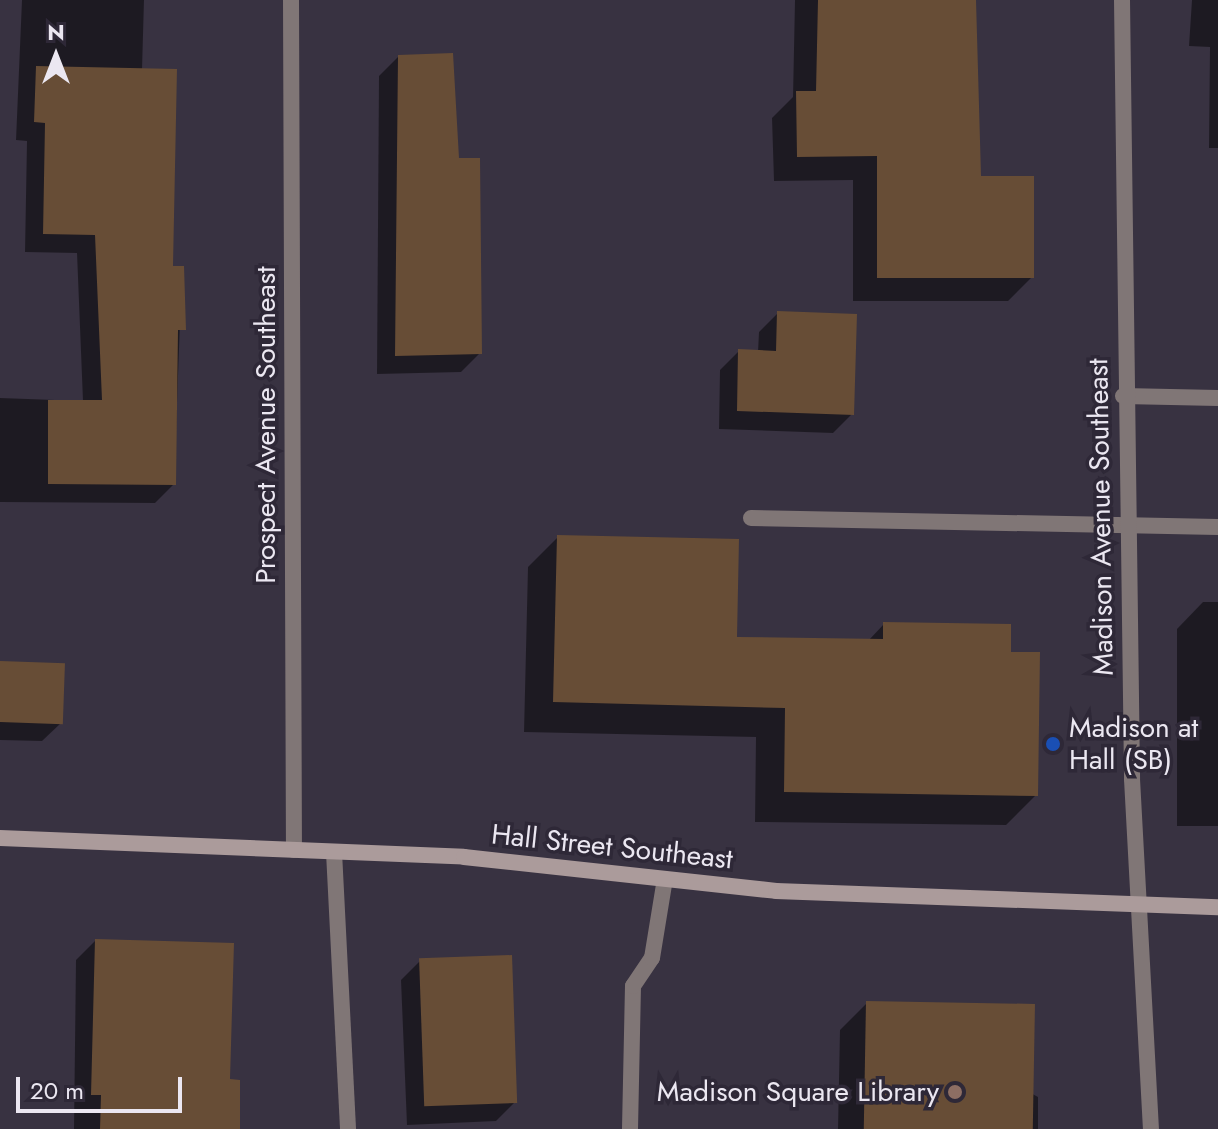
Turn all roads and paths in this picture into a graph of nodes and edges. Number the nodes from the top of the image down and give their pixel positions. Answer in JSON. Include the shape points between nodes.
{"nodes":[{"id":1,"x":291,"y":0,"type":"edge"},
{"id":2,"x":1122,"y":0,"type":"edge"},
{"id":3,"x":1123,"y":396,"type":"junction"},
{"id":4,"x":1218,"y":398,"type":"edge"},
{"id":5,"x":751,"y":518,"type":"dead end"},
{"id":6,"x":1128,"y":527,"type":"junction"},
{"id":7,"x":1218,"y":527,"type":"edge"},
{"id":8,"x":0,"y":838,"type":"edge"},
{"id":9,"x":294,"y":850,"type":"junction"},
{"id":10,"x":334,"y":852,"type":"junction"},
{"id":11,"x":665,"y":879,"type":"junction"},
{"id":12,"x":1139,"y":905,"type":"junction"},
{"id":13,"x":1218,"y":907,"type":"edge"},
{"id":14,"x":348,"y":1129,"type":"edge"},
{"id":15,"x":630,"y":1129,"type":"edge"},
{"id":16,"x":1151,"y":1129,"type":"edge"}],
"edges":[{"from":1,"to":9,"type":"street","name":"Prospect Avenue Southeast"},
{"from":2,"to":3,"type":"street","name":"Madison Avenue Southeast"},
{"from":3,"to":4,"type":"street"},
{"from":3,"to":6,"type":"street","name":"Madison Avenue Southeast"},
{"from":5,"to":6,"type":"street"},
{"from":6,"to":7,"type":"street"},
{"from":6,"to":12,"type":"street","name":"Madison Avenue Southeast"},
{"from":8,"to":9,"type":"main road","name":"Hall Street Southeast"},
{"from":9,"to":10,"type":"main road","name":"Hall Street Southeast"},
{"from":10,"to":11,"type":"main road","name":"Hall Street Southeast","via":[[464,857]]},
{"from":10,"to":14,"type":"street"},
{"from":11,"to":12,"type":"main road","name":"Hall Street Southeast","via":[[776,891]]},
{"from":11,"to":15,"type":"street","via":[[652,958],[633,986]]},
{"from":12,"to":13,"type":"main road","name":"Hall Street Southeast"},
{"from":12,"to":16,"type":"street","name":"Madison Avenue Southeast"}]}
